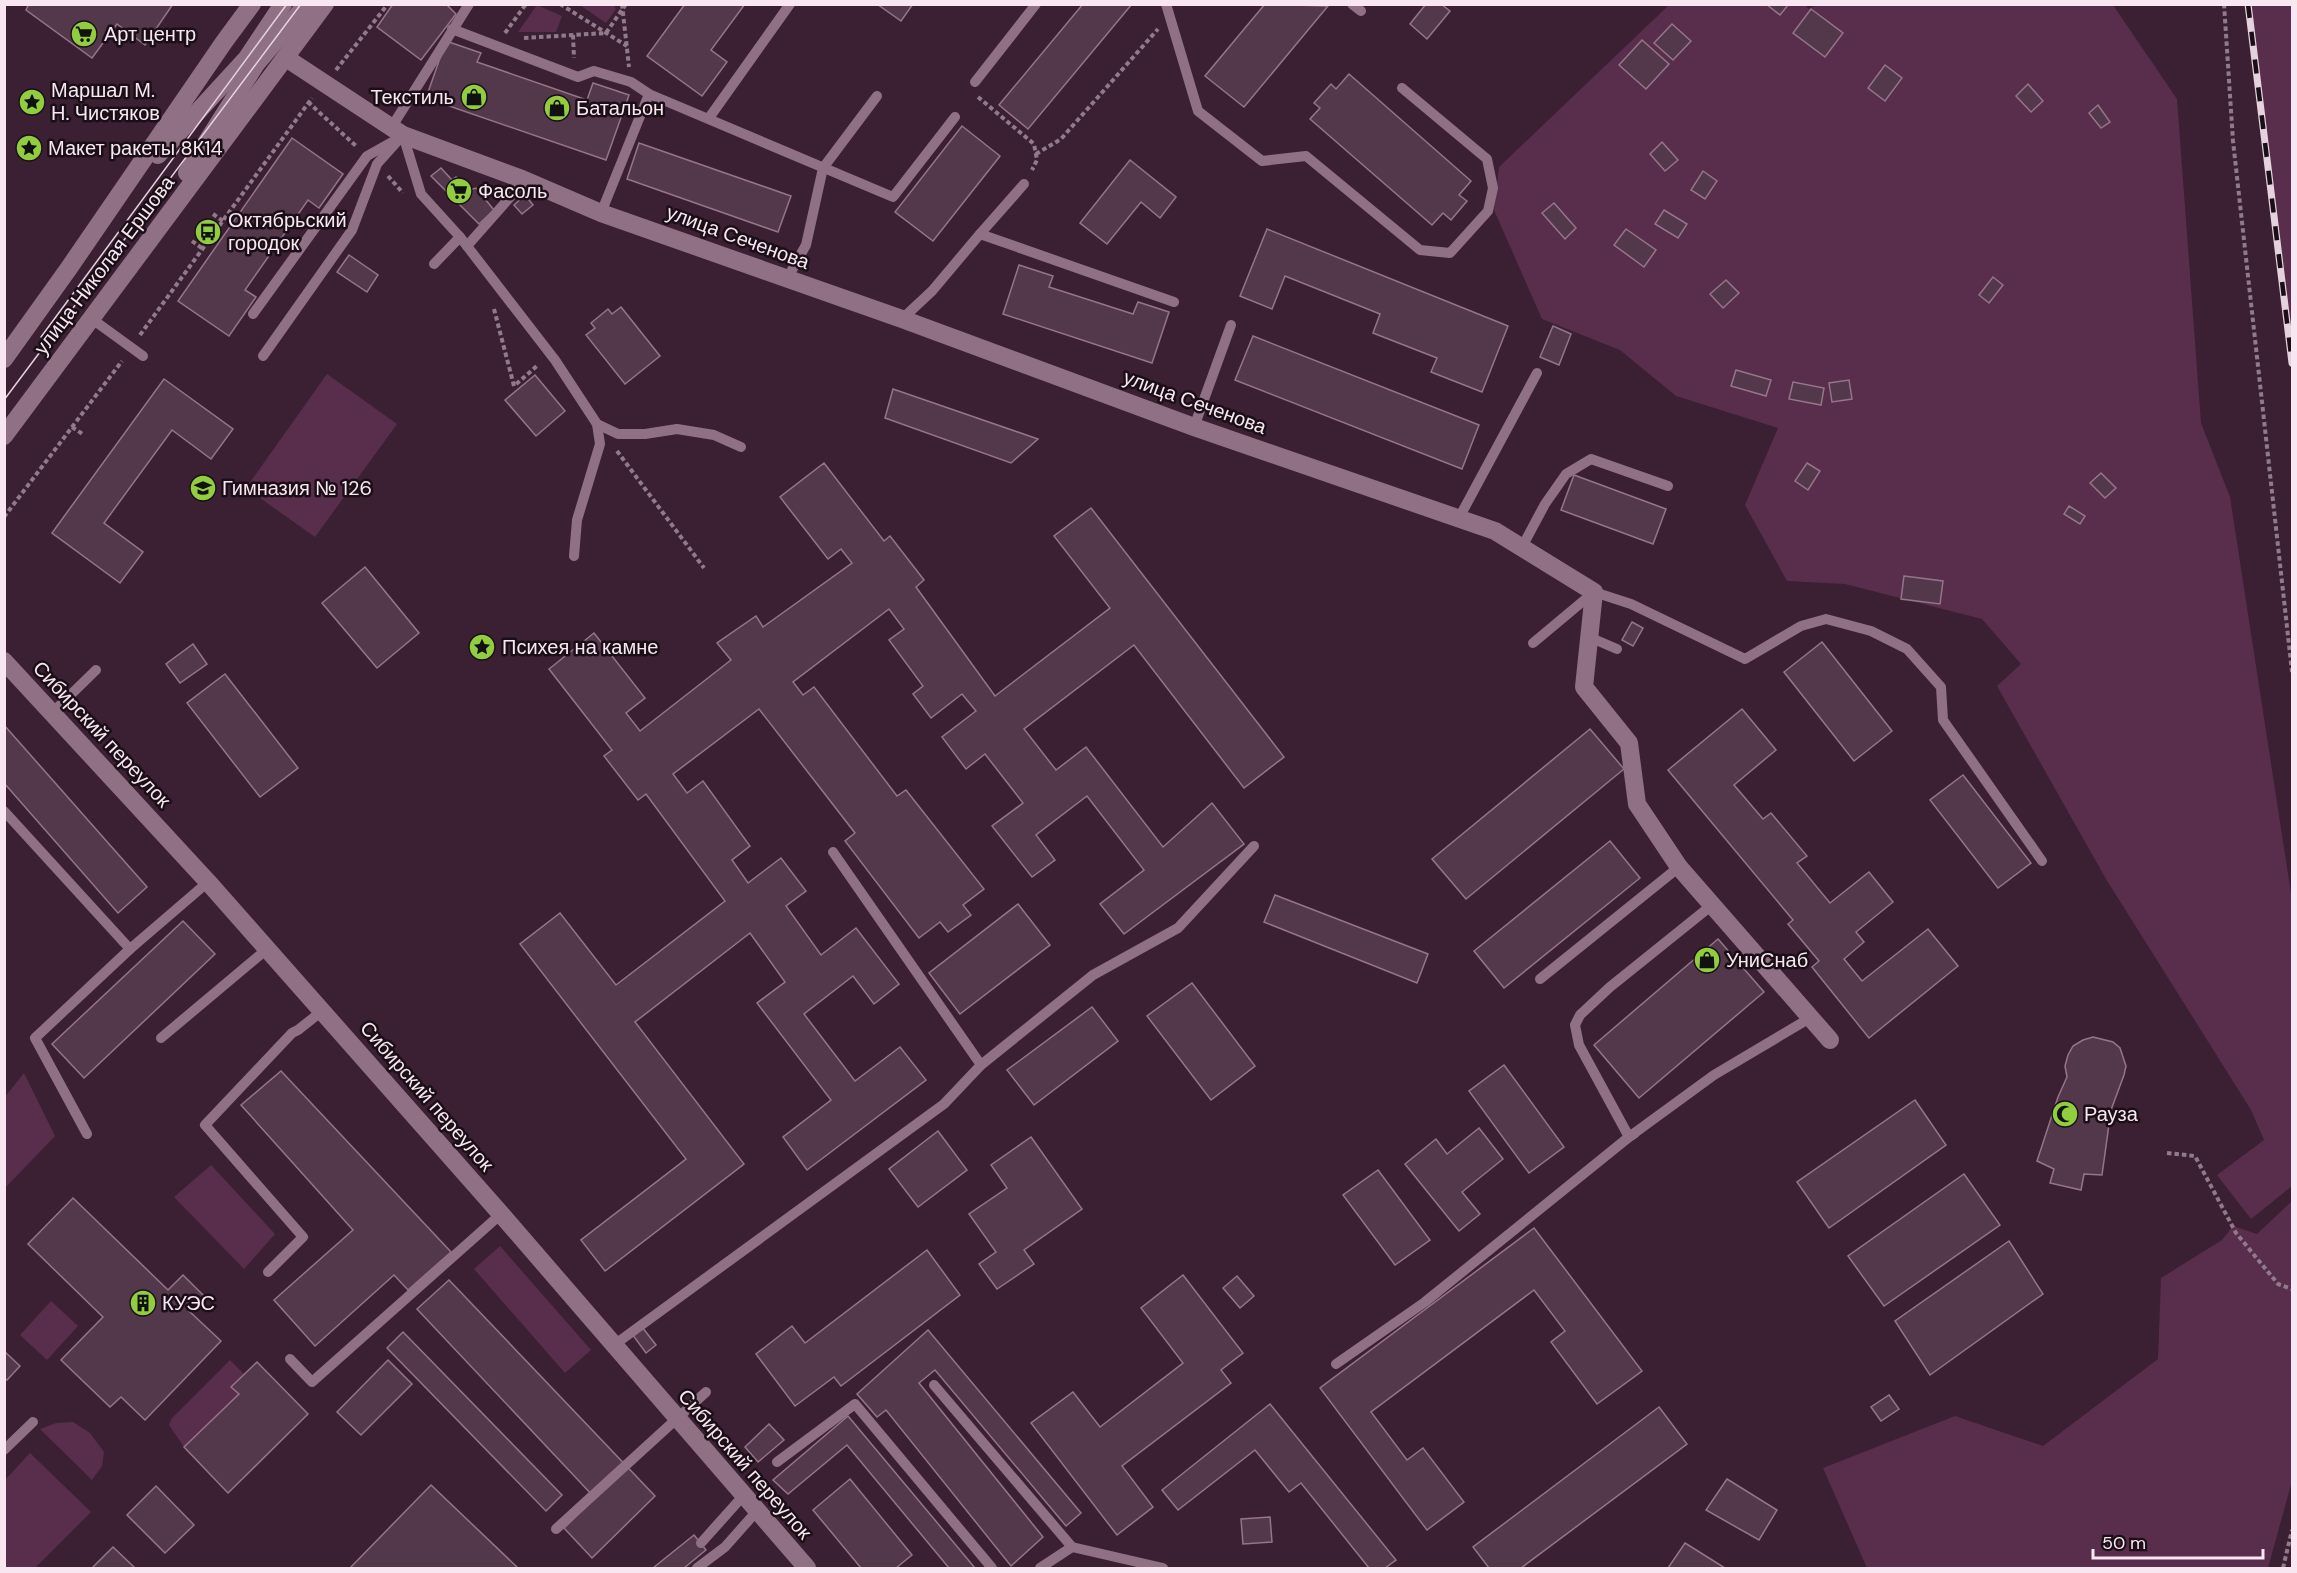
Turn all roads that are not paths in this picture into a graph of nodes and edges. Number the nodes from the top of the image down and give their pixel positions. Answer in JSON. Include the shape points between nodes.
{"nodes":[{"id":1,"x":252,"y":4,"type":"edge"},
{"id":2,"x":283,"y":4,"type":"edge"},
{"id":3,"x":306,"y":4,"type":"edge"},
{"id":4,"x":325,"y":4,"type":"edge"},
{"id":5,"x":469,"y":4,"type":"edge"},
{"id":6,"x":790,"y":4,"type":"edge"},
{"id":7,"x":1036,"y":4,"type":"edge"},
{"id":8,"x":1168,"y":10,"type":"edge"},
{"id":9,"x":452,"y":28,"type":"junction"},
{"id":10,"x":286,"y":58,"type":"junction"},
{"id":11,"x":975,"y":82,"type":"road end"},
{"id":12,"x":1402,"y":88,"type":"dead end"},
{"id":13,"x":649,"y":94,"type":"junction"},
{"id":14,"x":876,"y":96,"type":"dead end"},
{"id":15,"x":955,"y":117,"type":"dead end"},
{"id":16,"x":709,"y":118,"type":"junction"},
{"id":17,"x":397,"y":132,"type":"junction"},
{"id":18,"x":823,"y":168,"type":"junction"},
{"id":19,"x":522,"y":179,"type":"junction"},
{"id":20,"x":1024,"y":184,"type":"road end"},
{"id":21,"x":115,"y":201,"type":"junction"},
{"id":22,"x":602,"y":213,"type":"junction"},
{"id":23,"x":980,"y":234,"type":"junction"},
{"id":24,"x":464,"y":242,"type":"junction"},
{"id":25,"x":434,"y":264,"type":"dead end"},
{"id":26,"x":787,"y":279,"type":"junction"},
{"id":27,"x":1174,"y":302,"type":"dead end"},
{"id":28,"x":254,"y":314,"type":"dead end"},
{"id":29,"x":95,"y":315,"type":"junction"},
{"id":30,"x":902,"y":319,"type":"junction"},
{"id":31,"x":1231,"y":325,"type":"dead end"},
{"id":32,"x":143,"y":356,"type":"dead end"},
{"id":33,"x":263,"y":356,"type":"dead end"},
{"id":34,"x":4,"y":358,"type":"edge"},
{"id":35,"x":1537,"y":373,"type":"dead end"},
{"id":36,"x":4,"y":417,"type":"edge"},
{"id":37,"x":597,"y":424,"type":"junction"},
{"id":38,"x":1194,"y":427,"type":"junction"},
{"id":39,"x":4,"y":436,"type":"edge"},
{"id":40,"x":741,"y":447,"type":"dead end"},
{"id":41,"x":1668,"y":486,"type":"dead end"},
{"id":42,"x":1459,"y":518,"type":"junction"},
{"id":43,"x":1522,"y":547,"type":"junction"},
{"id":44,"x":574,"y":556,"type":"dead end"},
{"id":45,"x":1594,"y":591,"type":"junction"},
{"id":46,"x":1589,"y":636,"type":"junction"},
{"id":47,"x":1533,"y":643,"type":"dead end"},
{"id":48,"x":1617,"y":649,"type":"dead end"},
{"id":49,"x":4,"y":662,"type":"edge"},
{"id":50,"x":96,"y":670,"type":"dead end"},
{"id":51,"x":52,"y":713,"type":"junction"},
{"id":52,"x":4,"y":812,"type":"edge"},
{"id":53,"x":1254,"y":846,"type":"dead end"},
{"id":54,"x":833,"y":852,"type":"dead end"},
{"id":55,"x":2042,"y":861,"type":"dead end"},
{"id":56,"x":1679,"y":867,"type":"junction"},
{"id":57,"x":208,"y":882,"type":"junction"},
{"id":58,"x":1712,"y":905,"type":"junction"},
{"id":59,"x":130,"y":949,"type":"junction"},
{"id":60,"x":267,"y":949,"type":"junction"},
{"id":61,"x":1540,"y":979,"type":"dead end"},
{"id":62,"x":322,"y":1011,"type":"junction"},
{"id":63,"x":1810,"y":1018,"type":"junction"},
{"id":64,"x":161,"y":1038,"type":"dead end"},
{"id":65,"x":1830,"y":1040,"type":"dead end"},
{"id":66,"x":981,"y":1065,"type":"junction"},
{"id":67,"x":87,"y":1134,"type":"dead end"},
{"id":68,"x":1629,"y":1137,"type":"junction"},
{"id":69,"x":501,"y":1214,"type":"junction"},
{"id":70,"x":268,"y":1272,"type":"dead end"},
{"id":71,"x":614,"y":1345,"type":"junction"},
{"id":72,"x":290,"y":1359,"type":"dead end"},
{"id":73,"x":1335,"y":1364,"type":"dead end"},
{"id":74,"x":934,"y":1385,"type":"dead end"},
{"id":75,"x":706,"y":1392,"type":"dead end"},
{"id":76,"x":676,"y":1418,"type":"junction"},
{"id":77,"x":33,"y":1422,"type":"dead end"},
{"id":78,"x":4,"y":1450,"type":"edge"},
{"id":79,"x":777,"y":1462,"type":"dead end"},
{"id":80,"x":742,"y":1496,"type":"junction"},
{"id":81,"x":756,"y":1512,"type":"junction"},
{"id":82,"x":556,"y":1528,"type":"dead end"},
{"id":83,"x":701,"y":1543,"type":"dead end"},
{"id":84,"x":1072,"y":1547,"type":"junction"},
{"id":85,"x":805,"y":1568,"type":"edge"},
{"id":86,"x":697,"y":1569,"type":"edge"},
{"id":87,"x":992,"y":1569,"type":"edge"},
{"id":88,"x":1040,"y":1569,"type":"edge"},
{"id":89,"x":1162,"y":1569,"type":"edge"}],
"edges":[{"from":1,"to":21,"type":"street","name":"улица Николая Ершова"},
{"from":2,"to":21,"type":"street","via":[[247,58]]},
{"from":3,"to":29,"type":"street","via":[[256,64]]},
{"from":4,"to":10,"type":"street","name":"улица Николая Ершова"},
{"from":5,"to":9,"type":"lane"},
{"from":6,"to":16,"type":"lane"},
{"from":7,"to":11,"type":"lane"},
{"from":8,"to":12,"type":"lane","via":[[1198,111],[1262,161],[1306,156],[1420,250],[1450,253],[1488,211],[1493,188],[1487,159]]},
{"from":9,"to":13,"type":"lane","via":[[499,42],[578,77],[594,71],[631,82]]},
{"from":9,"to":17,"type":"lane"},
{"from":10,"to":17,"type":"street","name":"улица Сеченова"},
{"from":10,"to":29,"type":"street","name":"улица Николая Ершова"},
{"from":13,"to":16,"type":"lane"},
{"from":13,"to":22,"type":"lane"},
{"from":14,"to":18,"type":"lane"},
{"from":15,"to":18,"type":"lane","via":[[893,197]]},
{"from":16,"to":18,"type":"lane"},
{"from":17,"to":19,"type":"street","name":"улица Сеченова"},
{"from":17,"to":24,"type":"lane","via":[[421,194]]},
{"from":17,"to":28,"type":"lane","via":[[367,156]]},
{"from":17,"to":33,"type":"lane","via":[[377,164],[352,230]]},
{"from":18,"to":26,"type":"lane","via":[[806,245]]},
{"from":19,"to":22,"type":"street","name":"улица Сеченова"},
{"from":19,"to":24,"type":"lane","via":[[519,187]]},
{"from":20,"to":23,"type":"lane"},
{"from":21,"to":34,"type":"street","name":"улица Николая Ершова"},
{"from":22,"to":26,"type":"street","name":"улица Сеченова"},
{"from":23,"to":27,"type":"lane"},
{"from":23,"to":30,"type":"lane","via":[[932,291]]},
{"from":24,"to":25,"type":"lane"},
{"from":24,"to":37,"type":"lane","via":[[555,360]]},
{"from":26,"to":30,"type":"street","name":"улица Сеченова"},
{"from":29,"to":32,"type":"lane"},
{"from":29,"to":36,"type":"street"},
{"from":29,"to":39,"type":"street","name":"улица Николая Ершова"},
{"from":30,"to":38,"type":"street","name":"улица Сеченова"},
{"from":31,"to":38,"type":"lane"},
{"from":35,"to":42,"type":"lane"},
{"from":37,"to":40,"type":"lane","via":[[618,434],[677,429],[714,435]]},
{"from":37,"to":44,"type":"lane","via":[[600,444],[576,520]]},
{"from":38,"to":42,"type":"street","name":"улица Сеченова"},
{"from":41,"to":43,"type":"lane","via":[[1591,459],[1566,474]]},
{"from":42,"to":43,"type":"street","name":"улица Сеченова","via":[[1495,531]]},
{"from":43,"to":45,"type":"street","name":"улица Сеченова"},
{"from":45,"to":46,"type":"street"},
{"from":45,"to":47,"type":"lane"},
{"from":45,"to":55,"type":"lane","via":[[1745,659],[1802,626],[1826,619],[1871,631],[1907,649],[1941,687],[1943,720]]},
{"from":46,"to":48,"type":"lane"},
{"from":46,"to":56,"type":"street","via":[[1584,687],[1629,743],[1637,804]]},
{"from":49,"to":51,"type":"street","name":"Сибирский переулок"},
{"from":50,"to":51,"type":"lane"},
{"from":51,"to":57,"type":"street","name":"Сибирский переулок"},
{"from":52,"to":59,"type":"lane"},
{"from":53,"to":66,"type":"lane","via":[[1178,928],[1094,975]]},
{"from":54,"to":66,"type":"lane"},
{"from":56,"to":58,"type":"street"},
{"from":56,"to":61,"type":"lane"},
{"from":57,"to":59,"type":"lane"},
{"from":57,"to":60,"type":"street","name":"Сибирский переулок"},
{"from":58,"to":63,"type":"street"},
{"from":58,"to":68,"type":"lane","via":[[1610,987],[1580,1015],[1575,1025],[1579,1045]]},
{"from":59,"to":67,"type":"lane","via":[[35,1038]]},
{"from":60,"to":62,"type":"street","name":"Сибирский переулок"},
{"from":60,"to":64,"type":"lane"},
{"from":62,"to":69,"type":"street","name":"Сибирский переулок"},
{"from":62,"to":70,"type":"lane","via":[[292,1033],[205,1125],[303,1237]]},
{"from":63,"to":65,"type":"street"},
{"from":63,"to":68,"type":"lane","via":[[1714,1075]]},
{"from":66,"to":71,"type":"lane","via":[[944,1104]]},
{"from":68,"to":73,"type":"lane","via":[[1425,1302]]},
{"from":69,"to":71,"type":"street","name":"Сибирский переулок"},
{"from":69,"to":72,"type":"lane","via":[[312,1382]]},
{"from":71,"to":76,"type":"street","name":"Сибирский переулок"},
{"from":74,"to":84,"type":"lane"},
{"from":75,"to":76,"type":"lane"},
{"from":76,"to":80,"type":"street","name":"Сибирский переулок"},
{"from":76,"to":82,"type":"lane"},
{"from":77,"to":78,"type":"lane"},
{"from":79,"to":87,"type":"lane","via":[[855,1404]]},
{"from":80,"to":81,"type":"street","name":"Сибирский переулок"},
{"from":80,"to":83,"type":"lane"},
{"from":81,"to":85,"type":"street","name":"Сибирский переулок"},
{"from":81,"to":86,"type":"lane","via":[[725,1547]]},
{"from":84,"to":88,"type":"lane"},
{"from":84,"to":89,"type":"lane"}]}
